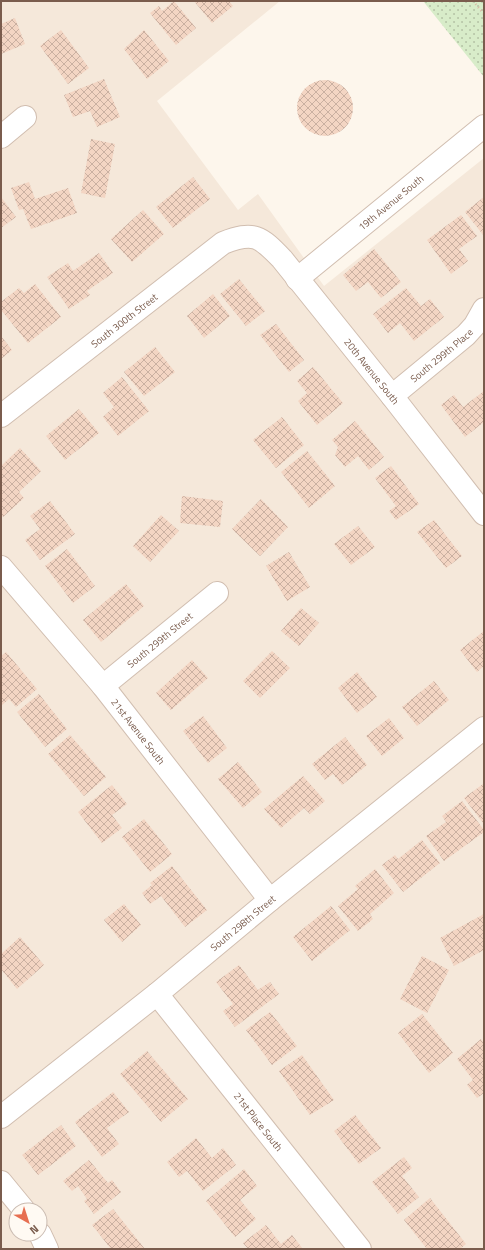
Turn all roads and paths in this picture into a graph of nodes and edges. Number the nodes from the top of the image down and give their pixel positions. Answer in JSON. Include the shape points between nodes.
{"nodes":[{"id":1,"x":473,"y":1,"type":"edge"},
{"id":2,"x":484,"y":14,"type":"edge"},
{"id":3,"x":25,"y":117,"type":"dead end"},
{"id":4,"x":484,"y":126,"type":"edge"},
{"id":5,"x":1,"y":137,"type":"edge"},
{"id":6,"x":253,"y":237,"type":"joint"},
{"id":7,"x":298,"y":279,"type":"junction"},
{"id":8,"x":484,"y":309,"type":"edge"},
{"id":9,"x":392,"y":396,"type":"junction"},
{"id":10,"x":1,"y":416,"type":"edge"},
{"id":11,"x":484,"y":514,"type":"edge"},
{"id":12,"x":1,"y":567,"type":"edge"},
{"id":13,"x":217,"y":593,"type":"dead end"},
{"id":14,"x":103,"y":686,"type":"junction"},
{"id":15,"x":484,"y":728,"type":"edge"},
{"id":16,"x":270,"y":900,"type":"junction"},
{"id":17,"x":157,"y":994,"type":"junction"},
{"id":18,"x":1,"y":1117,"type":"edge"},
{"id":19,"x":1,"y":1182,"type":"edge"},
{"id":20,"x":17,"y":1202,"type":"edge"},
{"id":21,"x":360,"y":1249,"type":"edge"}],
"edges":[{"from":1,"to":2,"type":"path"},
{"from":3,"to":5,"type":"street"},
{"from":4,"to":7,"type":"street","name":"19th Avenue South"},
{"from":6,"to":7,"type":"street","name":"20th Avenue South","via":[[267,244]]},
{"from":6,"to":10,"type":"street","name":"South 300th Street","via":[[240,236],[223,243]]},
{"from":7,"to":9,"type":"street","name":"20th Avenue South"},
{"from":8,"to":9,"type":"street","name":"South 299th Place","via":[[466,335]]},
{"from":9,"to":11,"type":"street","name":"20th Avenue South"},
{"from":12,"to":14,"type":"street","name":"21st Avenue South"},
{"from":13,"to":14,"type":"street","name":"South 299th Street"},
{"from":14,"to":16,"type":"street","name":"21st Avenue South"},
{"from":15,"to":16,"type":"street","name":"South 298th Street"},
{"from":16,"to":17,"type":"street","name":"South 298th Street"},
{"from":17,"to":18,"type":"street","name":"South 298th Street"},
{"from":17,"to":21,"type":"street","name":"21st Place South"},
{"from":19,"to":20,"type":"street"}]}
